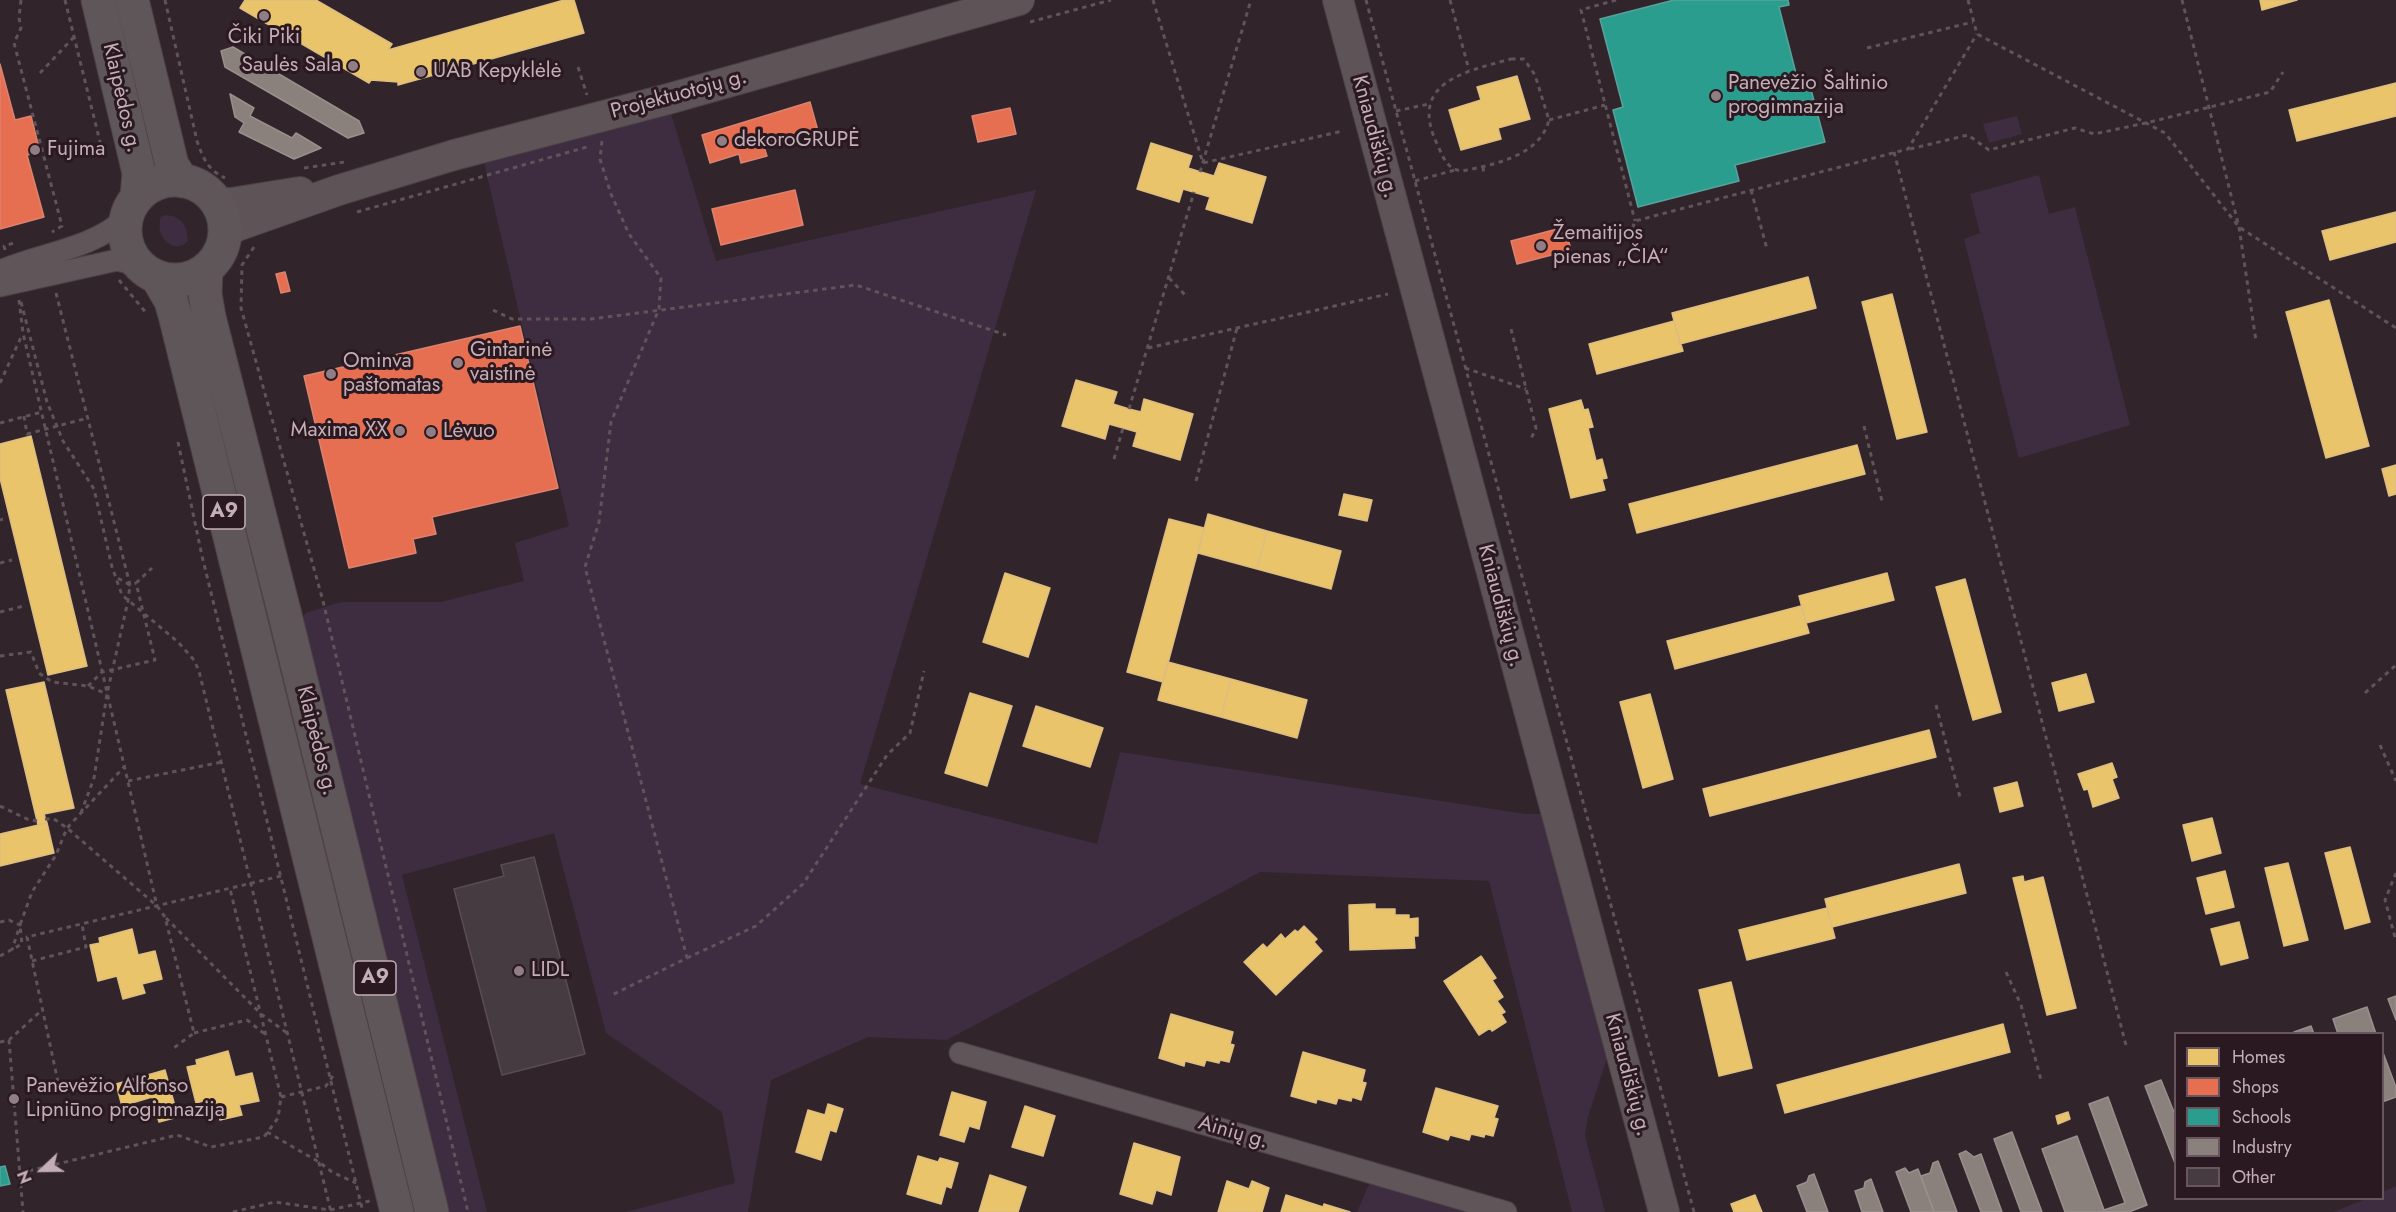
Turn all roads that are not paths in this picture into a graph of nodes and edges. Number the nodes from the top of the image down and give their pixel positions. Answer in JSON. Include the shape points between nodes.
{"nodes":[{"id":1,"x":98,"y":0,"type":"edge"},
{"id":2,"x":132,"y":0,"type":"edge"},
{"id":3,"x":1019,"y":0,"type":"edge"},
{"id":4,"x":1338,"y":0,"type":"edge"},
{"id":5,"x":182,"y":181,"type":"junction"},
{"id":6,"x":225,"y":206,"type":"junction"},
{"id":7,"x":132,"y":207,"type":"junction"},
{"id":8,"x":5,"y":269,"type":"edge"},
{"id":9,"x":207,"y":269,"type":"junction"},
{"id":10,"x":137,"y":272,"type":"junction"},
{"id":11,"x":5,"y":292,"type":"edge"},
{"id":12,"x":960,"y":1053,"type":"dead end"},
{"id":13,"x":397,"y":1212,"type":"edge"},
{"id":14,"x":432,"y":1212,"type":"edge"},
{"id":15,"x":1506,"y":1212,"type":"edge"},
{"id":16,"x":1663,"y":1212,"type":"edge"}],
"edges":[{"from":1,"to":7,"type":"highway","name":"Klaipėdos g.","via":[[139,173]]},
{"from":2,"to":5,"type":"highway","name":"Klaipėdos g.","via":[[172,165]]},
{"from":3,"to":6,"type":"main road","name":"Projektuotojų g.","via":[[454,155],[237,226]]},
{"from":4,"to":16,"type":"main road","name":"Kniaudiškių g."},
{"from":5,"to":6,"type":"highway","via":[[202,188]]},
{"from":5,"to":7,"type":"highway","via":[[153,185]]},
{"from":6,"to":9,"type":"highway","name":"Klaipėdos g.","via":[[219,253]]},
{"from":7,"to":8,"type":"street","via":[[111,232]]},
{"from":7,"to":10,"type":"highway","name":"Klaipėdos g.","via":[[124,228]]},
{"from":9,"to":10,"type":"highway","via":[[188,279],[167,280]]},
{"from":9,"to":14,"type":"highway","name":"Klaipėdos g.","number":"A9","via":[[205,294],[209,317]]},
{"from":10,"to":11,"type":"street","via":[[117,260]]},
{"from":10,"to":13,"type":"highway","name":"Klaipėdos g.","number":"A9","via":[[171,301],[175,315]]},
{"from":12,"to":15,"type":"street","name":"Ainių g."}]}
